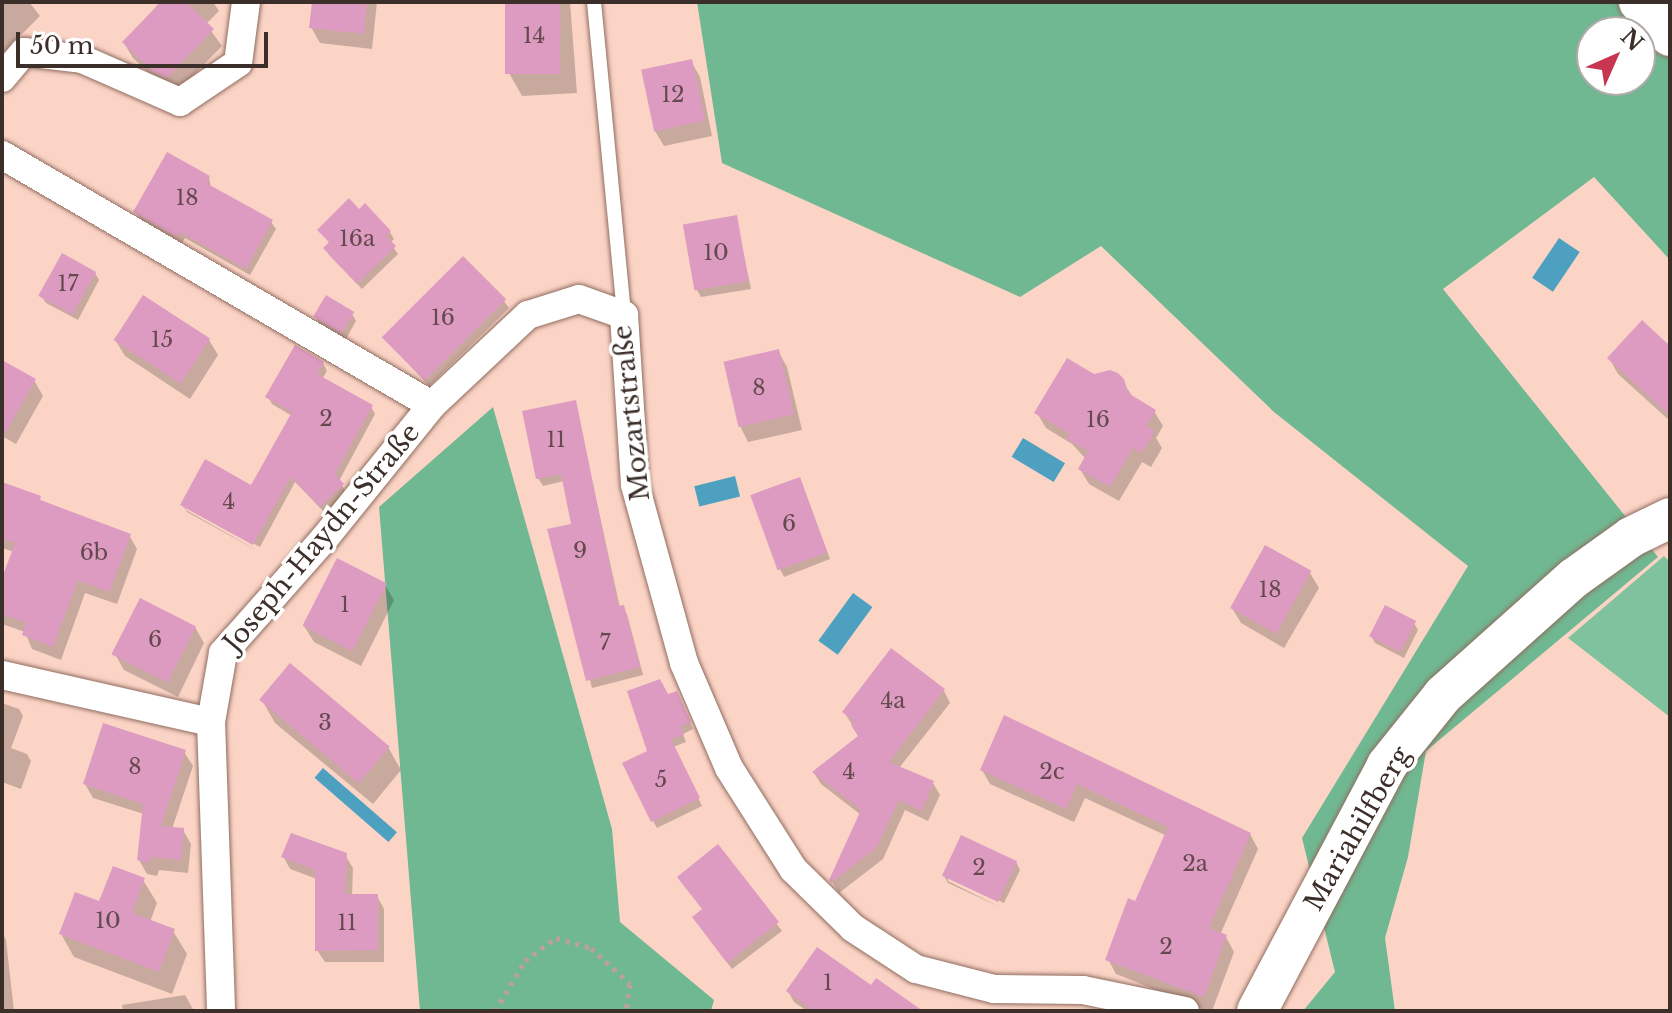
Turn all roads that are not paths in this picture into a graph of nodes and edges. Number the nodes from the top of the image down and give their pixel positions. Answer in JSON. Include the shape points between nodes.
{"nodes":[{"id":1,"x":246,"y":2,"type":"edge"},
{"id":2,"x":594,"y":2,"type":"edge"},
{"id":3,"x":1639,"y":2,"type":"edge"},
{"id":4,"x":1670,"y":36,"type":"edge"},
{"id":5,"x":2,"y":78,"type":"edge"},
{"id":6,"x":2,"y":155,"type":"edge"},
{"id":7,"x":624,"y":315,"type":"junction"},
{"id":8,"x":432,"y":405,"type":"junction"},
{"id":9,"x":1670,"y":518,"type":"edge"},
{"id":10,"x":2,"y":675,"type":"edge"},
{"id":11,"x":211,"y":722,"type":"junction"},
{"id":12,"x":221,"y":1011,"type":"edge"},
{"id":13,"x":1185,"y":1011,"type":"edge"},
{"id":14,"x":1257,"y":1011,"type":"edge"}],
"edges":[{"from":1,"to":5,"type":"street","via":[[238,63],[180,102],[82,59],[24,52]]},
{"from":2,"to":7,"type":"lane"},
{"from":3,"to":4,"type":"main road"},
{"from":6,"to":8,"type":"street"},
{"from":7,"to":8,"type":"street","name":"Mozartstraße","via":[[579,299],[528,315]]},
{"from":7,"to":13,"type":"street","name":"Mozartstraße","via":[[635,485],[684,663],[729,768],[793,869],[853,928],[916,969],[994,989],[1083,990]]},
{"from":8,"to":11,"type":"street","name":"Joseph-Haydn-Straße","via":[[223,653]]},
{"from":9,"to":14,"type":"main road","name":"Mariahilfberg","via":[[1631,537],[1574,578],[1443,695],[1387,765]]},
{"from":10,"to":11,"type":"street"},
{"from":11,"to":12,"type":"street","name":"Joseph-Haydn-Straße"}]}
